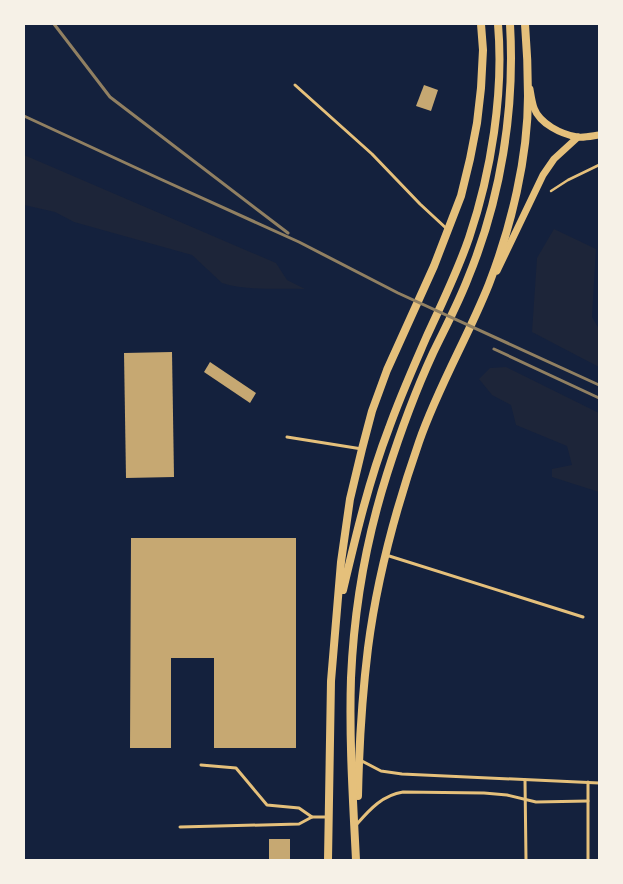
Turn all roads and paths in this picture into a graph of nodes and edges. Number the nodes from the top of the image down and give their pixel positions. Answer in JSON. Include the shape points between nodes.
{"nodes":[{"id":1,"x":481,"y":24,"type":"edge"},
{"id":2,"x":498,"y":24,"type":"edge"},
{"id":3,"x":510,"y":24,"type":"edge"},
{"id":4,"x":525,"y":24,"type":"edge"},
{"id":5,"x":528,"y":82,"type":"junction"},
{"id":6,"x":295,"y":85,"type":"dead end"},
{"id":7,"x":599,"y":135,"type":"edge"},
{"id":8,"x":578,"y":137,"type":"junction"},
{"id":9,"x":599,"y":165,"type":"edge"},
{"id":10,"x":551,"y":191,"type":"dead end"},
{"id":11,"x":448,"y":230,"type":"junction"},
{"id":12,"x":474,"y":317,"type":"junction"},
{"id":13,"x":287,"y":437,"type":"dead end"},
{"id":14,"x":362,"y":449,"type":"junction"},
{"id":15,"x":386,"y":555,"type":"junction"},
{"id":16,"x":583,"y":617,"type":"dead end"},
{"id":17,"x":336,"y":620,"type":"junction"},
{"id":18,"x":359,"y":759,"type":"junction"},
{"id":19,"x":201,"y":765,"type":"dead end"},
{"id":20,"x":525,"y":780,"type":"junction"},
{"id":21,"x":588,"y":782,"type":"junction"},
{"id":22,"x":599,"y":783,"type":"edge"},
{"id":23,"x":525,"y":799,"type":"junction"},
{"id":24,"x":588,"y":801,"type":"junction"},
{"id":25,"x":312,"y":817,"type":"junction"},
{"id":26,"x":328,"y":817,"type":"junction"},
{"id":27,"x":357,"y":824,"type":"junction"},
{"id":28,"x":180,"y":827,"type":"dead end"},
{"id":29,"x":356,"y":859,"type":"edge"},
{"id":30,"x":328,"y":860,"type":"edge"},
{"id":31,"x":526,"y":860,"type":"edge"},
{"id":32,"x":588,"y":860,"type":"edge"}],
"edges":[{"from":1,"to":11,"type":"main road","via":[[483,50],[477,123],[463,188]]},
{"from":2,"to":17,"type":"main road","via":[[494,133],[478,208],[456,273],[388,429],[360,519]]},
{"from":3,"to":29,"type":"main road","via":[[508,112],[500,174],[491,210],[468,279],[401,432],[372,524],[363,572],[355,622],[351,679],[351,764]]},
{"from":4,"to":5,"type":"main road"},
{"from":5,"to":8,"type":"street","via":[[534,108],[540,118],[562,132]]},
{"from":5,"to":12,"type":"main road","via":[[526,135],[518,185],[501,249]]},
{"from":6,"to":11,"type":"lane","via":[[372,154]]},
{"from":7,"to":8,"type":"street"},
{"from":8,"to":12,"type":"street","via":[[554,159],[543,175]]},
{"from":9,"to":10,"type":"path"},
{"from":11,"to":14,"type":"main road","via":[[387,370],[372,410]]},
{"from":12,"to":15,"type":"main road","via":[[419,441]]},
{"from":13,"to":14,"type":"lane"},
{"from":14,"to":17,"type":"main road","via":[[349,507]]},
{"from":15,"to":16,"type":"lane"},
{"from":15,"to":18,"type":"main road","via":[[368,647]]},
{"from":17,"to":26,"type":"main road","via":[[330,680]]},
{"from":18,"to":20,"type":"lane","via":[[381,771],[402,774]]},
{"from":18,"to":27,"type":"main road"},
{"from":19,"to":25,"type":"lane","via":[[236,768],[267,805],[299,808]]},
{"from":20,"to":21,"type":"lane"},
{"from":20,"to":23,"type":"lane"},
{"from":21,"to":22,"type":"lane"},
{"from":21,"to":24,"type":"lane"},
{"from":23,"to":24,"type":"lane","via":[[536,802]]},
{"from":23,"to":27,"type":"lane","via":[[484,793],[393,793],[383,798]]},
{"from":23,"to":31,"type":"lane"},
{"from":24,"to":32,"type":"lane"},
{"from":25,"to":26,"type":"lane"},
{"from":25,"to":28,"type":"lane","via":[[300,824]]},
{"from":26,"to":30,"type":"main road"},
{"from":27,"to":29,"type":"main road"}]}
